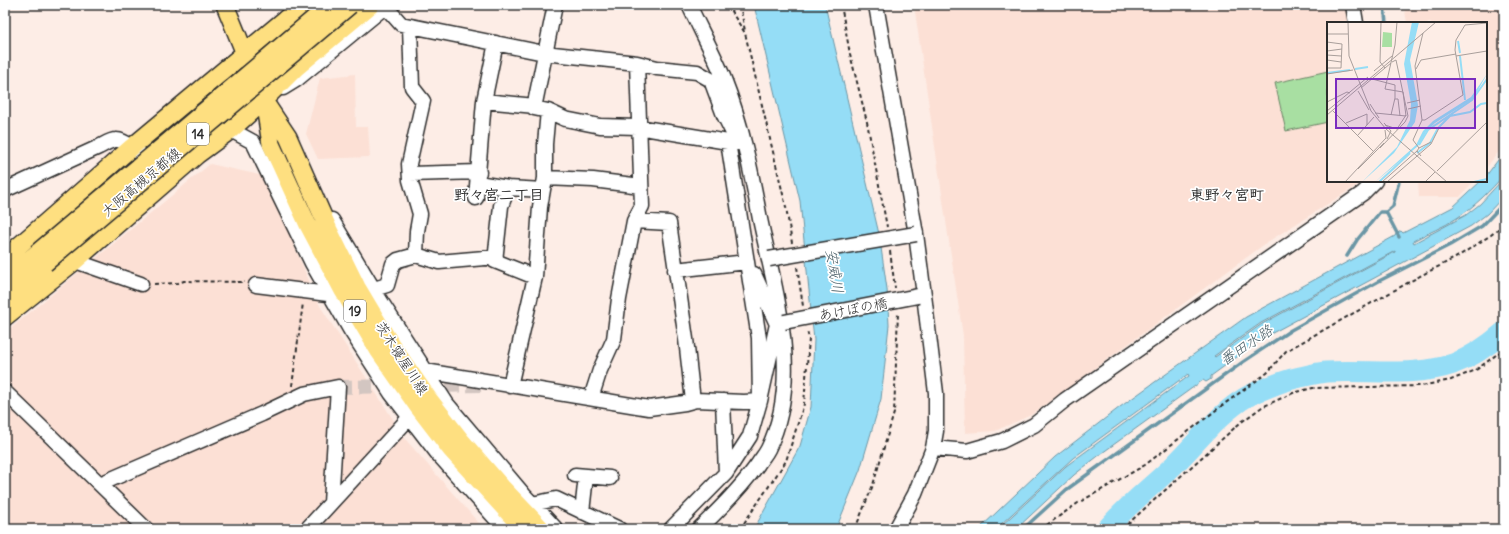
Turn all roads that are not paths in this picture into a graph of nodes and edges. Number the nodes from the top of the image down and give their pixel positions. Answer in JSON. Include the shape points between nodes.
{"nodes":[{"id":1,"x":225,"y":5,"type":"edge"},
{"id":2,"x":307,"y":5,"type":"edge"},
{"id":3,"x":330,"y":5,"type":"edge"},
{"id":4,"x":350,"y":5,"type":"edge"},
{"id":5,"x":381,"y":5,"type":"edge"},
{"id":6,"x":555,"y":5,"type":"edge"},
{"id":7,"x":689,"y":5,"type":"edge"},
{"id":8,"x":876,"y":5,"type":"edge"},
{"id":9,"x":1353,"y":5,"type":"edge"},
{"id":10,"x":293,"y":11,"type":"edge"},
{"id":11,"x":1356,"y":22,"type":"edge"},
{"id":12,"x":410,"y":26,"type":"junction"},
{"id":13,"x":496,"y":43,"type":"junction"},
{"id":14,"x":544,"y":53,"type":"junction"},
{"id":15,"x":245,"y":54,"type":"junction"},
{"id":16,"x":637,"y":64,"type":"junction"},
{"id":17,"x":264,"y":100,"type":"junction"},
{"id":18,"x":484,"y":100,"type":"junction"},
{"id":19,"x":535,"y":106,"type":"junction"},
{"id":20,"x":548,"y":111,"type":"junction"},
{"id":21,"x":638,"y":127,"type":"junction"},
{"id":22,"x":231,"y":130,"type":"junction"},
{"id":23,"x":288,"y":137,"type":"junction"},
{"id":24,"x":132,"y":147,"type":"junction"},
{"id":25,"x":750,"y":167,"type":"junction"},
{"id":26,"x":410,"y":174,"type":"junction"},
{"id":27,"x":174,"y":175,"type":"junction"},
{"id":28,"x":478,"y":178,"type":"junction"},
{"id":29,"x":1374,"y":182,"type":"edge"},
{"id":30,"x":544,"y":184,"type":"junction"},
{"id":31,"x":641,"y":186,"type":"junction"},
{"id":32,"x":508,"y":188,"type":"junction"},
{"id":33,"x":5,"y":190,"type":"edge"},
{"id":34,"x":476,"y":198,"type":"dead end"},
{"id":35,"x":634,"y":221,"type":"junction"},
{"id":36,"x":916,"y":234,"type":"junction"},
{"id":37,"x":416,"y":255,"type":"junction"},
{"id":38,"x":496,"y":257,"type":"junction"},
{"id":39,"x":5,"y":258,"type":"edge"},
{"id":40,"x":41,"y":258,"type":"junction"},
{"id":41,"x":769,"y":259,"type":"junction"},
{"id":42,"x":747,"y":260,"type":"junction"},
{"id":43,"x":75,"y":261,"type":"junction"},
{"id":44,"x":675,"y":270,"type":"junction"},
{"id":45,"x":535,"y":277,"type":"junction"},
{"id":46,"x":5,"y":279,"type":"edge"},
{"id":47,"x":141,"y":284,"type":"road end"},
{"id":48,"x":256,"y":285,"type":"road end"},
{"id":49,"x":374,"y":289,"type":"junction"},
{"id":50,"x":328,"y":294,"type":"junction"},
{"id":51,"x":921,"y":296,"type":"junction"},
{"id":52,"x":5,"y":298,"type":"edge"},
{"id":53,"x":5,"y":317,"type":"edge"},
{"id":54,"x":781,"y":323,"type":"junction"},
{"id":55,"x":425,"y":371,"type":"junction"},
{"id":56,"x":510,"y":386,"type":"junction"},
{"id":57,"x":5,"y":392,"type":"edge"},
{"id":58,"x":591,"y":398,"type":"junction"},
{"id":59,"x":693,"y":401,"type":"junction"},
{"id":60,"x":724,"y":401,"type":"junction"},
{"id":61,"x":760,"y":401,"type":"junction"},
{"id":62,"x":410,"y":417,"type":"junction"},
{"id":63,"x":933,"y":448,"type":"junction"},
{"id":64,"x":726,"y":474,"type":"junction"},
{"id":65,"x":610,"y":478,"type":"dead end"},
{"id":66,"x":100,"y":484,"type":"junction"},
{"id":67,"x":497,"y":492,"type":"junction"},
{"id":68,"x":331,"y":503,"type":"junction"},
{"id":69,"x":532,"y":504,"type":"junction"},
{"id":70,"x":582,"y":512,"type":"junction"},
{"id":71,"x":146,"y":529,"type":"edge"},
{"id":72,"x":308,"y":529,"type":"edge"},
{"id":73,"x":505,"y":529,"type":"edge"},
{"id":74,"x":523,"y":529,"type":"edge"},
{"id":75,"x":542,"y":529,"type":"edge"},
{"id":76,"x":556,"y":529,"type":"edge"},
{"id":77,"x":619,"y":529,"type":"edge"},
{"id":78,"x":671,"y":529,"type":"edge"},
{"id":79,"x":699,"y":529,"type":"edge"},
{"id":80,"x":896,"y":529,"type":"edge"}],
"edges":[{"from":1,"to":15,"type":"main road","name":"茨木寝屋川線","number":"19"},
{"from":2,"to":10,"type":"main road"},
{"from":3,"to":40,"type":"main road","name":"大阪高槻京都線","number":"14","bridge":true},
{"from":4,"to":40,"type":"main road","name":"大阪高槻京都線","number":"14","bridge":true},
{"from":5,"to":12,"type":"street","via":[[401,24]]},
{"from":5,"to":17,"type":"main road","via":[[296,68]]},
{"from":6,"to":14,"type":"street"},
{"from":7,"to":25,"type":"street","via":[[724,78]]},
{"from":8,"to":36,"type":"street"},
{"from":9,"to":11,"type":"street"},
{"from":10,"to":15,"type":"main road"},
{"from":12,"to":13,"type":"street"},
{"from":12,"to":26,"type":"street","via":[[412,87],[423,101],[409,164]]},
{"from":13,"to":14,"type":"street"},
{"from":13,"to":18,"type":"street"},
{"from":14,"to":16,"type":"street"},
{"from":14,"to":19,"type":"street"},
{"from":15,"to":17,"type":"main road","name":"茨木寝屋川線","number":"19"},
{"from":15,"to":24,"type":"main road"},
{"from":16,"to":21,"type":"street"},
{"from":16,"to":25,"type":"street","via":[[697,72],[711,80],[724,115]]},
{"from":17,"to":22,"type":"main road"},
{"from":17,"to":23,"type":"main road","name":"茨木寝屋川線","number":"19"},
{"from":17,"to":67,"type":"main road","name":"茨木寝屋川線","number":"19","via":[[271,144],[308,226],[378,350],[451,450]]},
{"from":18,"to":19,"type":"street"},
{"from":18,"to":28,"type":"street"},
{"from":19,"to":20,"type":"street","via":[[534,108]]},
{"from":20,"to":21,"type":"street","via":[[565,119],[600,126]]},
{"from":20,"to":30,"type":"street"},
{"from":21,"to":31,"type":"street"},
{"from":21,"to":42,"type":"street","via":[[728,142]]},
{"from":22,"to":27,"type":"main road"},
{"from":22,"to":50,"type":"street","via":[[252,142]]},
{"from":23,"to":49,"type":"street","via":[[301,146],[335,225]]},
{"from":23,"to":67,"type":"main road","name":"茨木寝屋川線","number":"19","via":[[329,230],[391,344]]},
{"from":24,"to":27,"type":"street","via":[[162,175]]},
{"from":24,"to":33,"type":"street","via":[[118,139],[112,140],[100,148]]},
{"from":24,"to":39,"type":"main road"},
{"from":25,"to":41,"type":"street"},
{"from":26,"to":28,"type":"street"},
{"from":26,"to":37,"type":"street","via":[[420,214]]},
{"from":27,"to":43,"type":"main road"},
{"from":28,"to":32,"type":"street"},
{"from":28,"to":34,"type":"street"},
{"from":29,"to":63,"type":"street","via":[[1363,193],[1065,400],[1034,425],[1002,441],[967,451]]},
{"from":30,"to":31,"type":"street","via":[[593,180]]},
{"from":30,"to":32,"type":"street"},
{"from":30,"to":45,"type":"street"},
{"from":31,"to":35,"type":"street","via":[[642,206]]},
{"from":32,"to":38,"type":"street","via":[[501,206]]},
{"from":35,"to":44,"type":"street","via":[[669,223]]},
{"from":35,"to":58,"type":"street","via":[[614,339]]},
{"from":36,"to":41,"type":"street","bridge":true},
{"from":36,"to":51,"type":"street"},
{"from":37,"to":38,"type":"street","via":[[439,262]]},
{"from":37,"to":49,"type":"street","via":[[393,264],[387,285]]},
{"from":38,"to":45,"type":"street","via":[[496,261]]},
{"from":40,"to":46,"type":"main road","name":"大阪高槻京都線","number":"14"},
{"from":40,"to":52,"type":"main road","name":"大阪高槻京都線","number":"14"},
{"from":41,"to":54,"type":"street"},
{"from":42,"to":44,"type":"street"},
{"from":42,"to":54,"type":"street"},
{"from":42,"to":61,"type":"street","via":[[759,338]]},
{"from":43,"to":47,"type":"street"},
{"from":43,"to":53,"type":"main road"},
{"from":44,"to":59,"type":"street"},
{"from":45,"to":56,"type":"street"},
{"from":48,"to":50,"type":"street"},
{"from":49,"to":55,"type":"street"},
{"from":50,"to":62,"type":"street","via":[[391,393]]},
{"from":51,"to":54,"type":"street","name":"あけぼの橋","bridge":true},
{"from":51,"to":63,"type":"street","via":[[936,393],[936,431]]},
{"from":54,"to":61,"type":"street"},
{"from":54,"to":79,"type":"street","via":[[785,376],[777,425],[768,450],[726,502]]},
{"from":55,"to":56,"type":"street"},
{"from":55,"to":69,"type":"street","via":[[447,404]]},
{"from":56,"to":58,"type":"street"},
{"from":57,"to":66,"type":"street"},
{"from":58,"to":59,"type":"street","via":[[649,408]]},
{"from":59,"to":60,"type":"street"},
{"from":60,"to":61,"type":"street"},
{"from":60,"to":64,"type":"street"},
{"from":61,"to":64,"type":"street","via":[[750,436]]},
{"from":62,"to":68,"type":"street"},
{"from":62,"to":73,"type":"street","via":[[438,454]]},
{"from":63,"to":80,"type":"street","via":[[915,494]]},
{"from":64,"to":78,"type":"street"},
{"from":65,"to":70,"type":"street","via":[[581,476]]},
{"from":66,"to":68,"type":"street","via":[[304,394],[338,387]]},
{"from":66,"to":71,"type":"street"},
{"from":67,"to":74,"type":"main road","name":"茨木寝屋川線","number":"19"},
{"from":67,"to":75,"type":"main road","name":"茨木寝屋川線","number":"19"},
{"from":68,"to":72,"type":"street"},
{"from":69,"to":70,"type":"street","via":[[556,499]]},
{"from":69,"to":76,"type":"street"},
{"from":70,"to":77,"type":"street"}]}
